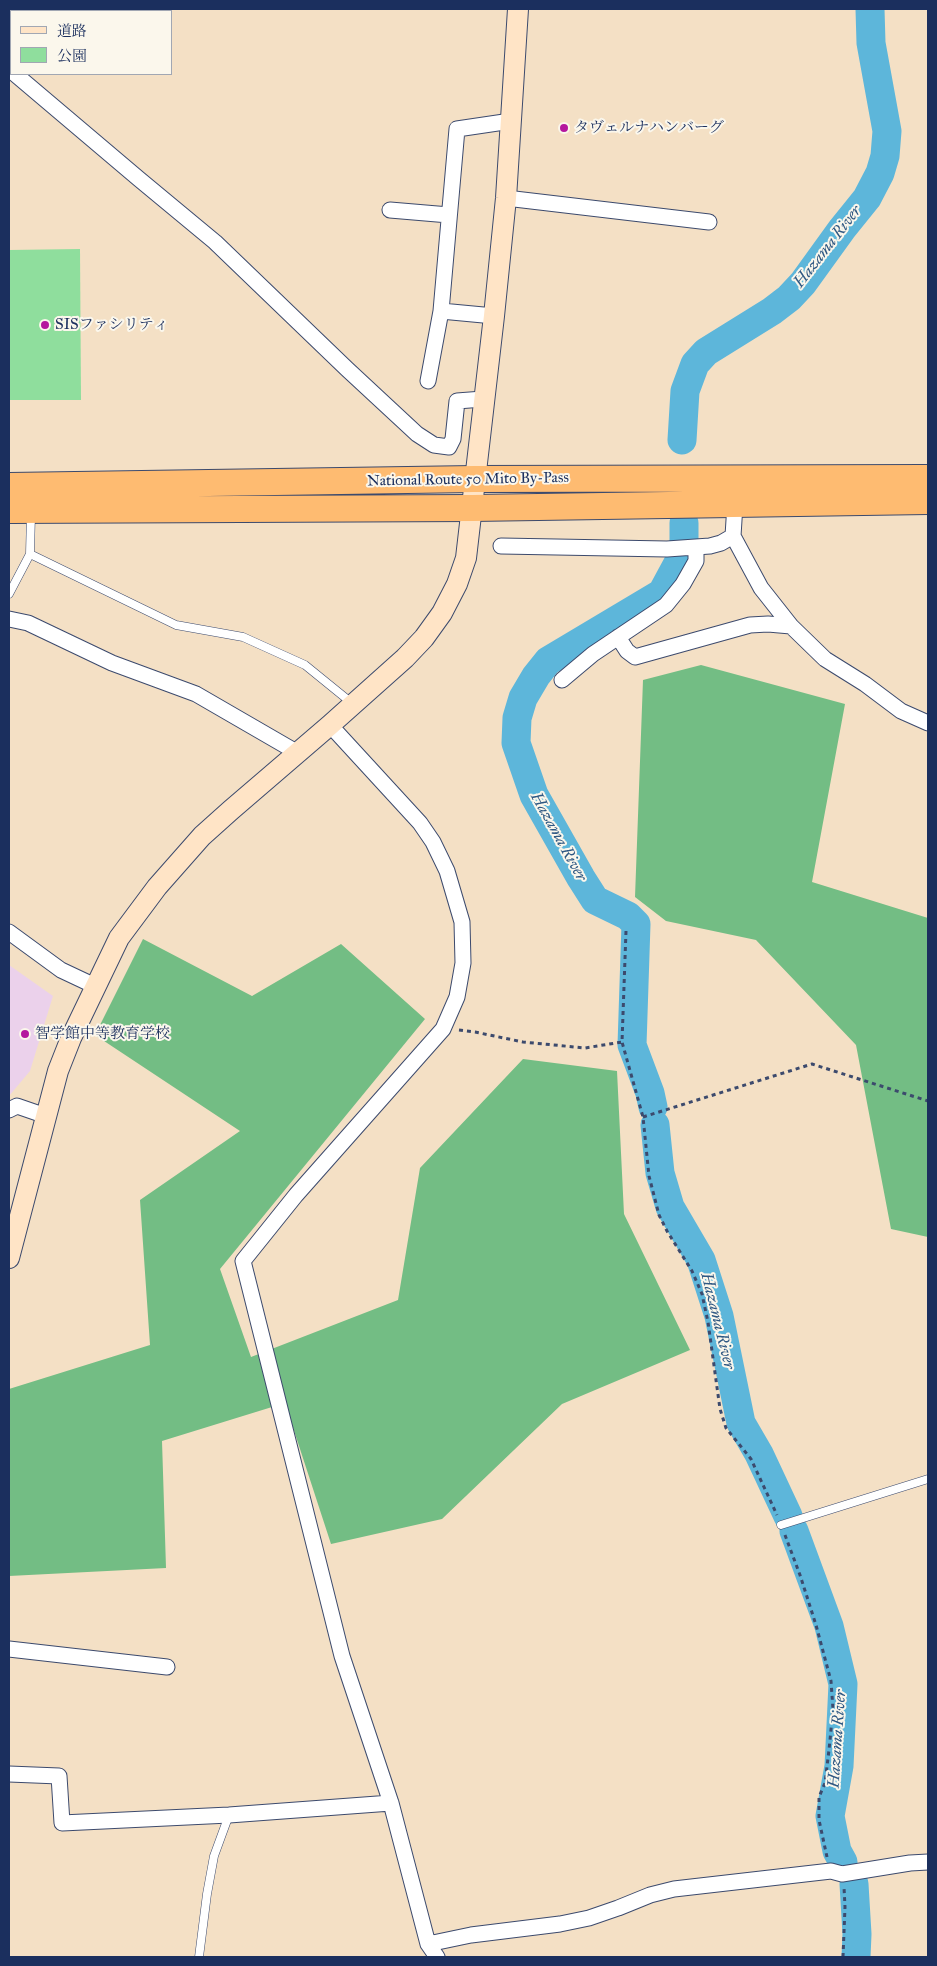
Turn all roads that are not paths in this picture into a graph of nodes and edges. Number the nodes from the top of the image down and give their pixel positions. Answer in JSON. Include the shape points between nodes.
{"nodes":[{"id":1,"x":518,"y":9,"type":"edge"},
{"id":2,"x":16,"y":75,"type":"edge"},
{"id":3,"x":512,"y":121,"type":"junction"},
{"id":4,"x":506,"y":198,"type":"junction"},
{"id":5,"x":390,"y":210,"type":"dead end"},
{"id":6,"x":449,"y":215,"type":"junction"},
{"id":7,"x":709,"y":222,"type":"dead end"},
{"id":8,"x":441,"y":311,"type":"junction"},
{"id":9,"x":494,"y":316,"type":"junction"},
{"id":10,"x":428,"y":381,"type":"dead end"},
{"id":11,"x":483,"y":399,"type":"junction"},
{"id":12,"x":928,"y":478,"type":"edge"},
{"id":13,"x":474,"y":479,"type":"junction"},
{"id":14,"x":9,"y":486,"type":"edge"},
{"id":15,"x":928,"y":502,"type":"edge"},
{"id":16,"x":735,"y":504,"type":"junction"},
{"id":17,"x":473,"y":508,"type":"junction"},
{"id":18,"x":20,"y":510,"type":"edge"},
{"id":19,"x":733,"y":536,"type":"junction"},
{"id":20,"x":501,"y":546,"type":"dead end"},
{"id":21,"x":696,"y":548,"type":"junction"},
{"id":22,"x":30,"y":554,"type":"junction"},
{"id":23,"x":9,"y":594,"type":"edge"},
{"id":24,"x":9,"y":619,"type":"edge"},
{"id":25,"x":791,"y":626,"type":"junction"},
{"id":26,"x":618,"y":637,"type":"junction"},
{"id":27,"x":562,"y":680,"type":"dead end"},
{"id":28,"x":353,"y":704,"type":"junction"},
{"id":29,"x":928,"y":723,"type":"edge"},
{"id":30,"x":330,"y":725,"type":"junction"},
{"id":31,"x":298,"y":753,"type":"junction"},
{"id":32,"x":9,"y":932,"type":"edge"},
{"id":33,"x":95,"y":986,"type":"junction"},
{"id":34,"x":9,"y":1110,"type":"edge"},
{"id":35,"x":46,"y":1116,"type":"junction"},
{"id":36,"x":9,"y":1258,"type":"edge"},
{"id":37,"x":928,"y":1479,"type":"edge"},
{"id":38,"x":781,"y":1525,"type":"road end"},
{"id":39,"x":9,"y":1649,"type":"edge"},
{"id":40,"x":167,"y":1667,"type":"dead end"},
{"id":41,"x":9,"y":1774,"type":"edge"},
{"id":42,"x":392,"y":1803,"type":"junction"},
{"id":43,"x":229,"y":1815,"type":"junction"},
{"id":44,"x":928,"y":1862,"type":"edge"},
{"id":45,"x":428,"y":1944,"type":"junction"},
{"id":46,"x":199,"y":1957,"type":"edge"},
{"id":47,"x":437,"y":1957,"type":"edge"}],
"edges":[{"from":1,"to":3,"type":"street"},
{"from":2,"to":11,"type":"street","via":[[215,242],[417,434],[434,444],[448,447],[454,438],[457,400]]},
{"from":3,"to":4,"type":"street"},
{"from":3,"to":6,"type":"street","via":[[457,129]]},
{"from":4,"to":7,"type":"street"},
{"from":4,"to":9,"type":"street"},
{"from":5,"to":6,"type":"street"},
{"from":6,"to":8,"type":"street"},
{"from":8,"to":9,"type":"street"},
{"from":8,"to":10,"type":"street"},
{"from":9,"to":11,"type":"street"},
{"from":11,"to":13,"type":"street"},
{"from":12,"to":13,"type":"highway","name":"National Route 50 Mito By-Pass"},
{"from":13,"to":14,"type":"highway","name":"National Route 50 Mito By-Pass"},
{"from":13,"to":17,"type":"street"},
{"from":15,"to":16,"type":"highway","name":"National Route 50 Mito By-Pass"},
{"from":16,"to":17,"type":"highway","name":"National Route 50 Mito By-Pass"},
{"from":16,"to":19,"type":"street"},
{"from":17,"to":18,"type":"highway","name":"National Route 50 Mito By-Pass"},
{"from":17,"to":28,"type":"street","via":[[466,558],[442,613],[405,658]]},
{"from":18,"to":22,"type":"lane"},
{"from":19,"to":21,"type":"street","via":[[721,543]]},
{"from":19,"to":25,"type":"street","via":[[761,588]]},
{"from":20,"to":21,"type":"street"},
{"from":21,"to":26,"type":"street","via":[[696,561],[684,584],[666,605]]},
{"from":22,"to":23,"type":"lane"},
{"from":22,"to":28,"type":"lane","via":[[176,625],[244,637],[305,665]]},
{"from":24,"to":31,"type":"street","via":[[28,623],[112,663],[196,694]]},
{"from":25,"to":26,"type":"street","via":[[750,626],[636,657],[627,651]]},
{"from":25,"to":29,"type":"street","via":[[825,659],[901,711]]},
{"from":26,"to":27,"type":"street"},
{"from":28,"to":30,"type":"street"},
{"from":30,"to":31,"type":"street"},
{"from":30,"to":42,"type":"street","via":[[420,823],[433,842],[447,871],[462,922],[462,962],[457,997],[443,1029],[296,1195],[243,1261],[342,1656]]},
{"from":31,"to":33,"type":"street","via":[[202,836],[157,887],[119,938]]},
{"from":32,"to":33,"type":"street","via":[[61,970]]},
{"from":33,"to":35,"type":"street","via":[[68,1046]]},
{"from":34,"to":35,"type":"street","via":[[17,1106]]},
{"from":35,"to":36,"type":"street"},
{"from":37,"to":38,"type":"lane"},
{"from":39,"to":40,"type":"street"},
{"from":41,"to":43,"type":"street","via":[[59,1776],[62,1823]]},
{"from":42,"to":43,"type":"street"},
{"from":42,"to":45,"type":"street"},
{"from":43,"to":46,"type":"lane","via":[[214,1856]]},
{"from":44,"to":45,"type":"street","via":[[674,1889],[589,1918]]},
{"from":45,"to":47,"type":"street"}]}
